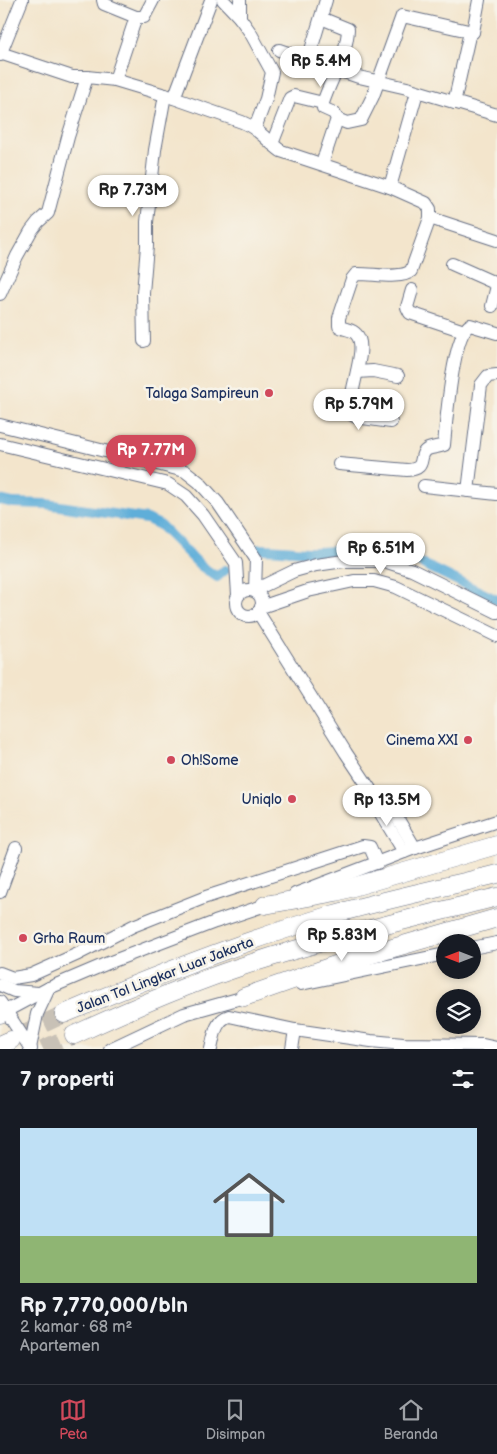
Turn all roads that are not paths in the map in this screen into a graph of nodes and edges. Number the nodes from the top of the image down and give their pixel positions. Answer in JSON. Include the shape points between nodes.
{"nodes":[{"id":1,"x":22,"y":0,"type":"edge"},
{"id":2,"x":103,"y":0,"type":"edge"},
{"id":3,"x":153,"y":0,"type":"edge"},
{"id":4,"x":210,"y":0,"type":"edge"},
{"id":5,"x":223,"y":0,"type":"edge"},
{"id":6,"x":240,"y":0,"type":"edge"},
{"id":7,"x":326,"y":0,"type":"edge"},
{"id":8,"x":479,"y":0,"type":"edge"},
{"id":9,"x":136,"y":17,"type":"junction"},
{"id":10,"x":240,"y":18,"type":"junction"},
{"id":11,"x":321,"y":18,"type":"junction"},
{"id":12,"x":473,"y":32,"type":"junction"},
{"id":13,"x":279,"y":50,"type":"dead end"},
{"id":14,"x":0,"y":54,"type":"edge"},
{"id":15,"x":308,"y":60,"type":"junction"},
{"id":16,"x":337,"y":70,"type":"junction"},
{"id":17,"x":87,"y":77,"type":"junction"},
{"id":18,"x":115,"y":80,"type":"junction"},
{"id":19,"x":378,"y":81,"type":"junction"},
{"id":20,"x":417,"y":92,"type":"junction"},
{"id":21,"x":169,"y":96,"type":"junction"},
{"id":22,"x":322,"y":103,"type":"junction"},
{"id":23,"x":454,"y":103,"type":"junction"},
{"id":24,"x":497,"y":115,"type":"edge"},
{"id":25,"x":337,"y":119,"type":"junction"},
{"id":26,"x":256,"y":128,"type":"junction"},
{"id":27,"x":272,"y":144,"type":"junction"},
{"id":28,"x":322,"y":164,"type":"junction"},
{"id":29,"x":390,"y":187,"type":"junction"},
{"id":30,"x":430,"y":218,"type":"junction"},
{"id":31,"x":497,"y":240,"type":"edge"},
{"id":32,"x":452,"y":264,"type":"dead end"},
{"id":33,"x":497,"y":285,"type":"edge"},
{"id":34,"x":412,"y":290,"type":"dead end"},
{"id":35,"x":0,"y":294,"type":"edge"},
{"id":36,"x":492,"y":306,"type":"dead end"},
{"id":37,"x":464,"y":331,"type":"junction"},
{"id":38,"x":497,"y":333,"type":"edge"},
{"id":39,"x":144,"y":341,"type":"dead end"},
{"id":40,"x":357,"y":372,"type":"junction"},
{"id":41,"x":398,"y":376,"type":"dead end"},
{"id":42,"x":497,"y":376,"type":"edge"},
{"id":43,"x":391,"y":422,"type":"dead end"},
{"id":44,"x":0,"y":425,"type":"edge"},
{"id":45,"x":0,"y":444,"type":"edge"},
{"id":46,"x":339,"y":464,"type":"dead end"},
{"id":47,"x":424,"y":486,"type":"dead end"},
{"id":48,"x":468,"y":491,"type":"junction"},
{"id":49,"x":497,"y":494,"type":"edge"},
{"id":50,"x":256,"y":592,"type":"junction"},
{"id":51,"x":238,"y":595,"type":"junction"},
{"id":52,"x":259,"y":609,"type":"junction"},
{"id":53,"x":497,"y":612,"type":"edge"},
{"id":54,"x":497,"y":636,"type":"edge"},
{"id":55,"x":497,"y":821,"type":"edge"},
{"id":56,"x":497,"y":845,"type":"edge"},
{"id":57,"x":16,"y":848,"type":"dead end"},
{"id":58,"x":410,"y":850,"type":"junction"},
{"id":59,"x":377,"y":863,"type":"junction"},
{"id":60,"x":497,"y":874,"type":"edge"},
{"id":61,"x":0,"y":892,"type":"edge"},
{"id":62,"x":497,"y":897,"type":"edge"},
{"id":63,"x":266,"y":905,"type":"junction"},
{"id":64,"x":497,"y":918,"type":"edge"},
{"id":65,"x":497,"y":943,"type":"edge"},
{"id":66,"x":481,"y":946,"type":"edge"},
{"id":67,"x":436,"y":956,"type":"edge"},
{"id":68,"x":0,"y":973,"type":"edge"},
{"id":69,"x":0,"y":985,"type":"edge"},
{"id":70,"x":44,"y":990,"type":"junction"},
{"id":71,"x":244,"y":997,"type":"junction"},
{"id":72,"x":2,"y":1009,"type":"edge"},
{"id":73,"x":64,"y":1014,"type":"tunnel mouth"},
{"id":74,"x":295,"y":1030,"type":"junction"},
{"id":75,"x":74,"y":1035,"type":"tunnel mouth"},
{"id":76,"x":461,"y":1047,"type":"edge"},
{"id":77,"x":31,"y":1048,"type":"edge"},
{"id":78,"x":497,"y":1048,"type":"edge"},
{"id":79,"x":110,"y":1049,"type":"edge"},
{"id":80,"x":211,"y":1049,"type":"edge"},
{"id":81,"x":292,"y":1049,"type":"edge"}],
"edges":[{"from":1,"to":14,"type":"street"},
{"from":2,"to":9,"type":"street","via":[[104,4]]},
{"from":3,"to":9,"type":"street","via":[[144,17]]},
{"from":4,"to":21,"type":"street"},
{"from":5,"to":10,"type":"street"},
{"from":6,"to":10,"type":"street"},
{"from":7,"to":11,"type":"street"},
{"from":8,"to":12,"type":"street"},
{"from":9,"to":18,"type":"street"},
{"from":10,"to":26,"type":"street","via":[[272,72]]},
{"from":11,"to":15,"type":"street"},
{"from":11,"to":16,"type":"street","via":[[348,29]]},
{"from":12,"to":19,"type":"street","via":[[402,16]]},
{"from":12,"to":23,"type":"street","via":[[469,36]]},
{"from":13,"to":15,"type":"street"},
{"from":14,"to":17,"type":"street","via":[[72,77]]},
{"from":15,"to":16,"type":"street"},
{"from":16,"to":19,"type":"street"},
{"from":16,"to":22,"type":"street"},
{"from":17,"to":18,"type":"street"},
{"from":17,"to":35,"type":"street","via":[[48,213],[31,231]]},
{"from":18,"to":21,"type":"street"},
{"from":19,"to":20,"type":"street"},
{"from":19,"to":25,"type":"street","via":[[361,120],[347,123]]},
{"from":20,"to":23,"type":"street"},
{"from":20,"to":29,"type":"street"},
{"from":21,"to":26,"type":"street"},
{"from":21,"to":39,"type":"street","via":[[155,150],[147,222]]},
{"from":22,"to":25,"type":"street","via":[[323,108],[334,113]]},
{"from":22,"to":27,"type":"street","via":[[294,96],[290,98]]},
{"from":23,"to":24,"type":"street"},
{"from":25,"to":28,"type":"street"},
{"from":26,"to":27,"type":"street"},
{"from":27,"to":28,"type":"street","via":[[281,151]]},
{"from":28,"to":29,"type":"street"},
{"from":29,"to":30,"type":"street","via":[[426,204]]},
{"from":30,"to":31,"type":"street"},
{"from":30,"to":40,"type":"street","via":[[410,273],[365,273],[356,274],[352,279],[338,323],[360,339]]},
{"from":32,"to":33,"type":"street"},
{"from":33,"to":36,"type":"street"},
{"from":34,"to":37,"type":"street","via":[[407,307],[410,313]]},
{"from":37,"to":38,"type":"street","via":[[470,325]]},
{"from":37,"to":46,"type":"street","via":[[457,349],[444,444],[428,449],[416,469]]},
{"from":40,"to":41,"type":"street","via":[[373,371]]},
{"from":40,"to":43,"type":"street","via":[[351,414]]},
{"from":42,"to":48,"type":"street","via":[[488,376],[481,385]]},
{"from":44,"to":50,"type":"street","via":[[185,471],[218,503],[256,559]]},
{"from":45,"to":51,"type":"street","via":[[168,484],[186,496],[236,564]]},
{"from":47,"to":48,"type":"street"},
{"from":48,"to":49,"type":"street"},
{"from":50,"to":51,"type":"street","via":[[243,591]]},
{"from":50,"to":52,"type":"street","via":[[262,602]]},
{"from":50,"to":53,"type":"street","via":[[294,571],[316,565],[384,561],[412,570]]},
{"from":51,"to":52,"type":"street","via":[[236,601],[240,612],[252,615]]},
{"from":52,"to":54,"type":"street","via":[[308,590],[354,581],[374,581],[396,587]]},
{"from":52,"to":58,"type":"street","via":[[372,792],[375,804]]},
{"from":55,"to":58,"type":"street"},
{"from":56,"to":63,"type":"highway","via":[[336,892]]},
{"from":57,"to":61,"type":"street"},
{"from":58,"to":59,"type":"street"},
{"from":59,"to":63,"type":"street"},
{"from":59,"to":68,"type":"street","via":[[370,846],[363,846],[206,896],[133,926],[31,975],[13,978]]},
{"from":60,"to":73,"type":"highway","name":"Jalan Tol Lingkar Luar Jakarta","via":[[333,915],[269,935]]},
{"from":62,"to":75,"type":"highway","name":"Jalan Tol Lingkar Luar Jakarta","via":[[348,934],[240,967],[182,988]]},
{"from":63,"to":70,"type":"street"},
{"from":64,"to":71,"type":"highway","via":[[341,963]]},
{"from":65,"to":66,"type":"street"},
{"from":67,"to":71,"type":"street"},
{"from":69,"to":70,"type":"street","via":[[14,991]]},
{"from":70,"to":72,"type":"street"},
{"from":70,"to":77,"type":"street"},
{"from":71,"to":79,"type":"street","via":[[184,1014]]},
{"from":72,"to":77,"type":"street"},
{"from":74,"to":76,"type":"street","via":[[371,1041]]},
{"from":74,"to":80,"type":"street","via":[[224,1017],[218,1023]]},
{"from":74,"to":81,"type":"street"},
{"from":76,"to":78,"type":"street"}]}
